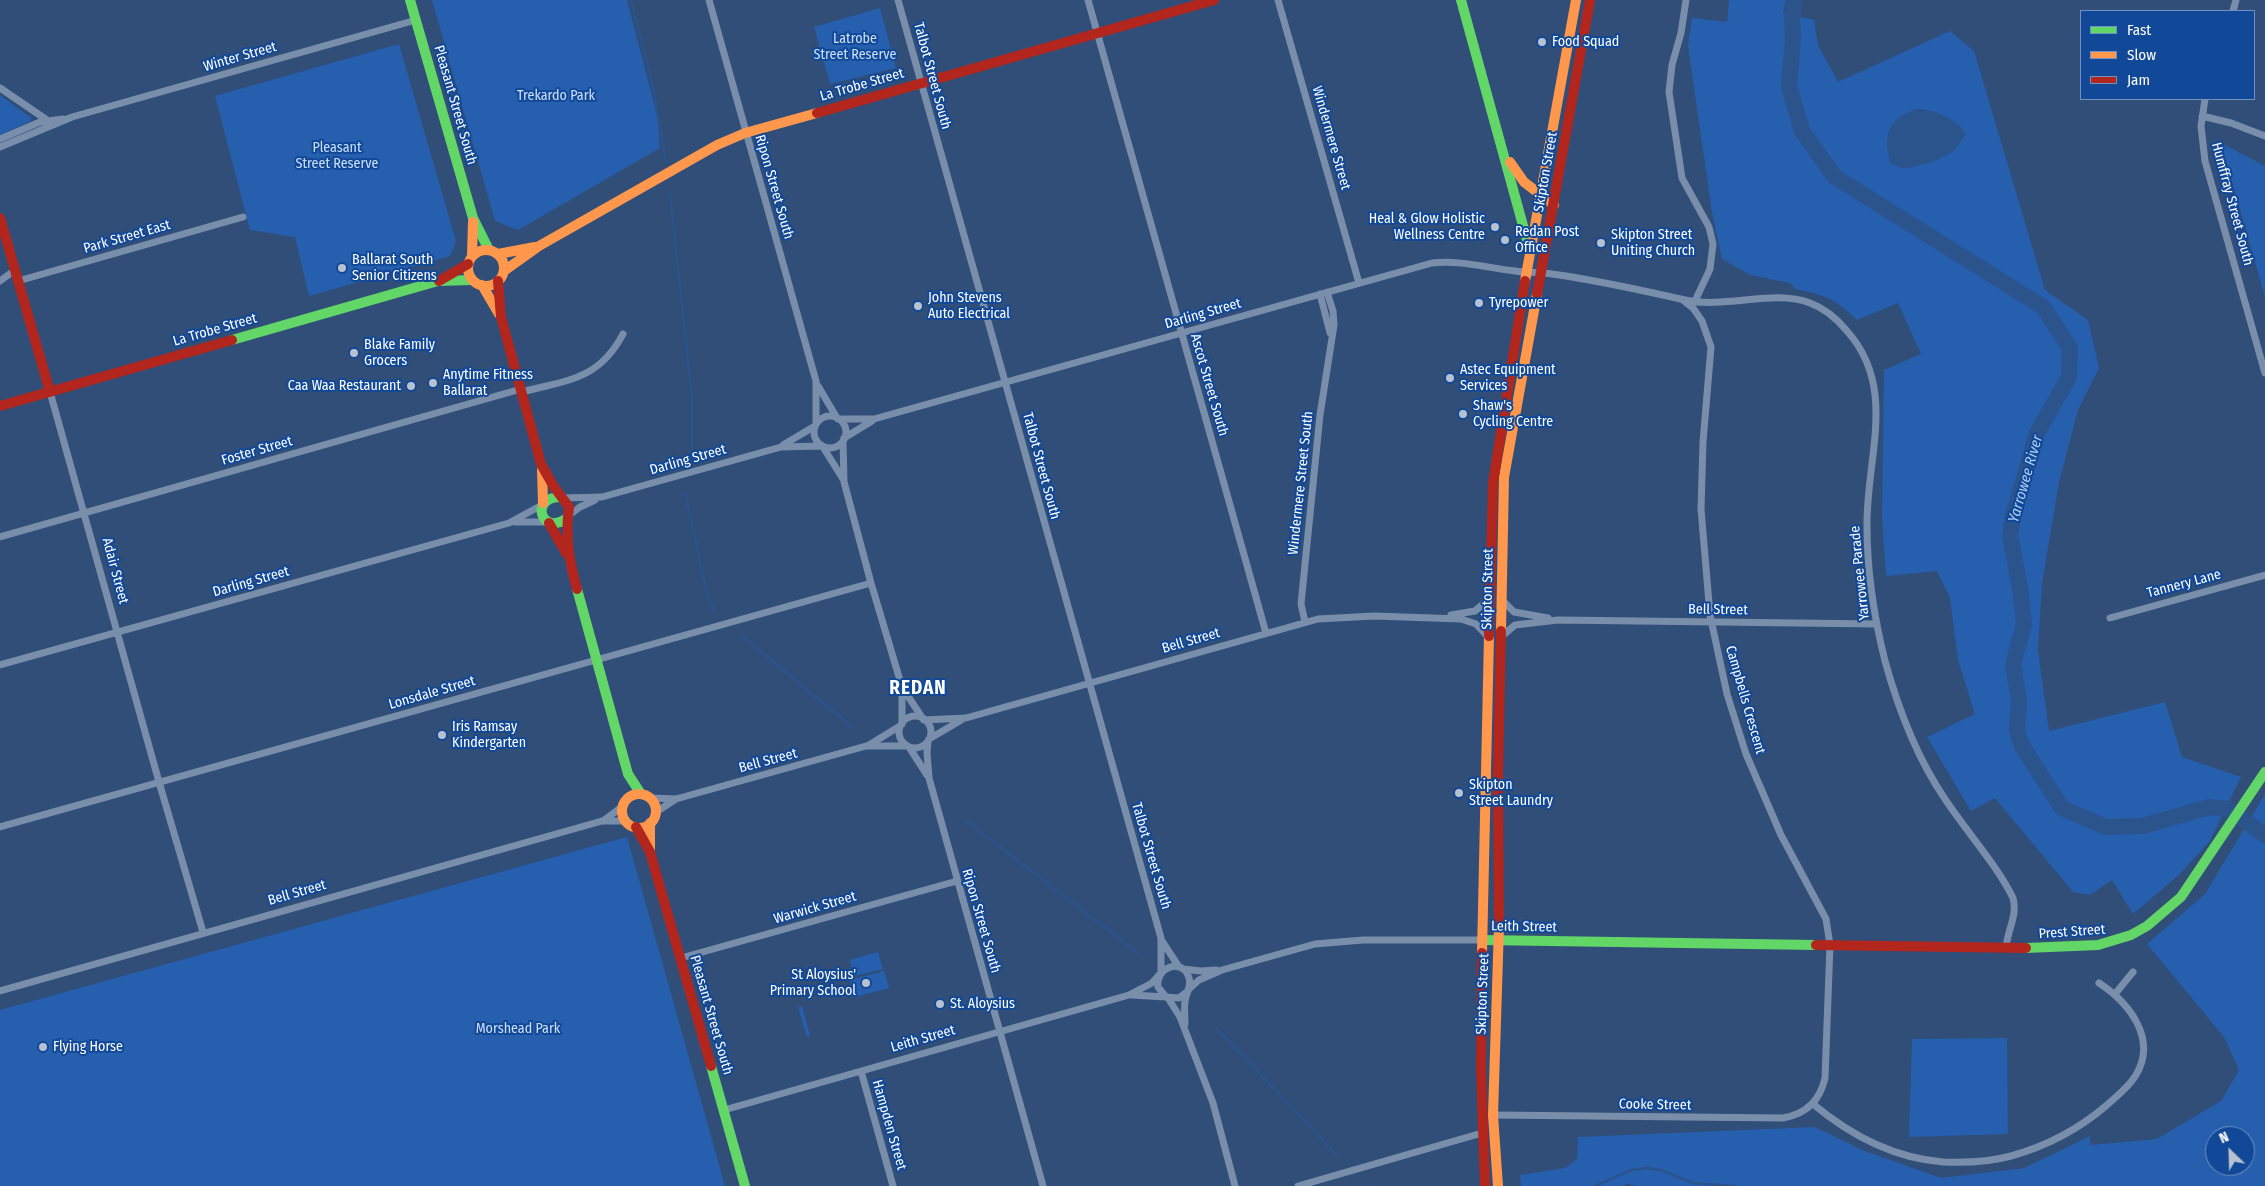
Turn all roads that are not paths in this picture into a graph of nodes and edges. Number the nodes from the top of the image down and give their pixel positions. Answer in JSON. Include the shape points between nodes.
{"nodes":[{"id":1,"x":410,"y":0,"type":"edge"},
{"id":2,"x":708,"y":0,"type":"edge"},
{"id":3,"x":898,"y":0,"type":"edge"},
{"id":4,"x":1088,"y":0,"type":"edge"},
{"id":5,"x":1214,"y":0,"type":"edge"},
{"id":6,"x":1278,"y":0,"type":"edge"},
{"id":7,"x":1461,"y":0,"type":"edge"},
{"id":8,"x":1576,"y":0,"type":"edge"},
{"id":9,"x":1590,"y":0,"type":"edge"},
{"id":10,"x":1686,"y":0,"type":"edge"},
{"id":11,"x":416,"y":20,"type":"junction"},
{"id":12,"x":1098,"y":33,"type":"junction"},
{"id":13,"x":921,"y":82,"type":"junction"},
{"id":14,"x":0,"y":88,"type":"edge"},
{"id":15,"x":2204,"y":100,"type":"edge"},
{"id":16,"x":2202,"y":116,"type":"junction"},
{"id":17,"x":72,"y":118,"type":"junction"},
{"id":18,"x":47,"y":120,"type":"junction"},
{"id":19,"x":745,"y":133,"type":"junction"},
{"id":20,"x":2265,"y":136,"type":"edge"},
{"id":21,"x":0,"y":139,"type":"edge"},
{"id":22,"x":0,"y":147,"type":"edge"},
{"id":23,"x":1503,"y":147,"type":"junction"},
{"id":24,"x":1540,"y":192,"type":"junction"},
{"id":25,"x":1554,"y":205,"type":"junction"},
{"id":26,"x":243,"y":217,"type":"dead end"},
{"id":27,"x":0,"y":218,"type":"edge"},
{"id":28,"x":473,"y":218,"type":"junction"},
{"id":29,"x":539,"y":246,"type":"junction"},
{"id":30,"x":494,"y":252,"type":"junction"},
{"id":31,"x":1530,"y":252,"type":"junction"},
{"id":32,"x":470,"y":260,"type":"junction"},
{"id":33,"x":15,"y":270,"type":"junction"},
{"id":34,"x":504,"y":271,"type":"junction"},
{"id":35,"x":1526,"y":273,"type":"junction"},
{"id":36,"x":1542,"y":273,"type":"junction"},
{"id":37,"x":0,"y":281,"type":"edge"},
{"id":38,"x":18,"y":281,"type":"junction"},
{"id":39,"x":438,"y":281,"type":"junction"},
{"id":40,"x":498,"y":281,"type":"junction"},
{"id":41,"x":477,"y":283,"type":"junction"},
{"id":42,"x":1359,"y":283,"type":"junction"},
{"id":43,"x":1324,"y":293,"type":"junction"},
{"id":44,"x":1677,"y":297,"type":"junction"},
{"id":45,"x":1695,"y":301,"type":"junction"},
{"id":46,"x":501,"y":317,"type":"junction"},
{"id":47,"x":1182,"y":333,"type":"junction"},
{"id":48,"x":623,"y":334,"type":"dead end"},
{"id":49,"x":2265,"y":372,"type":"edge"},
{"id":50,"x":816,"y":381,"type":"junction"},
{"id":51,"x":1005,"y":383,"type":"junction"},
{"id":52,"x":521,"y":391,"type":"junction"},
{"id":53,"x":50,"y":392,"type":"junction"},
{"id":54,"x":0,"y":406,"type":"edge"},
{"id":55,"x":838,"y":418,"type":"junction"},
{"id":56,"x":874,"y":419,"type":"junction"},
{"id":57,"x":816,"y":425,"type":"junction"},
{"id":58,"x":844,"y":439,"type":"junction"},
{"id":59,"x":822,"y":446,"type":"junction"},
{"id":60,"x":781,"y":447,"type":"junction"},
{"id":61,"x":542,"y":464,"type":"junction"},
{"id":62,"x":844,"y":482,"type":"junction"},
{"id":63,"x":602,"y":497,"type":"junction"},
{"id":64,"x":562,"y":498,"type":"junction"},
{"id":65,"x":542,"y":504,"type":"junction"},
{"id":66,"x":85,"y":513,"type":"junction"},
{"id":67,"x":568,"y":517,"type":"junction"},
{"id":68,"x":548,"y":522,"type":"junction"},
{"id":69,"x":509,"y":523,"type":"junction"},
{"id":70,"x":0,"y":537,"type":"edge"},
{"id":71,"x":568,"y":556,"type":"junction"},
{"id":72,"x":2265,"y":575,"type":"edge"},
{"id":73,"x":871,"y":582,"type":"junction"},
{"id":74,"x":1490,"y":598,"type":"junction"},
{"id":75,"x":1501,"y":598,"type":"junction"},
{"id":76,"x":1428,"y":616,"type":"junction"},
{"id":77,"x":2110,"y":618,"type":"dead end"},
{"id":78,"x":1558,"y":620,"type":"junction"},
{"id":79,"x":1305,"y":622,"type":"junction"},
{"id":80,"x":1712,"y":623,"type":"junction"},
{"id":81,"x":1878,"y":624,"type":"junction"},
{"id":82,"x":118,"y":632,"type":"junction"},
{"id":83,"x":1266,"y":633,"type":"junction"},
{"id":84,"x":1500,"y":638,"type":"junction"},
{"id":85,"x":1489,"y":639,"type":"junction"},
{"id":86,"x":597,"y":660,"type":"junction"},
{"id":87,"x":0,"y":666,"type":"edge"},
{"id":88,"x":1090,"y":683,"type":"junction"},
{"id":89,"x":902,"y":687,"type":"junction"},
{"id":90,"x":966,"y":718,"type":"junction"},
{"id":91,"x":924,"y":719,"type":"junction"},
{"id":92,"x":901,"y":725,"type":"junction"},
{"id":93,"x":929,"y":740,"type":"junction"},
{"id":94,"x":866,"y":746,"type":"junction"},
{"id":95,"x":908,"y":746,"type":"junction"},
{"id":96,"x":2265,"y":772,"type":"edge"},
{"id":97,"x":628,"y":774,"type":"junction"},
{"id":98,"x":929,"y":778,"type":"junction"},
{"id":99,"x":159,"y":782,"type":"junction"},
{"id":100,"x":646,"y":796,"type":"junction"},
{"id":101,"x":676,"y":799,"type":"junction"},
{"id":102,"x":625,"y":802,"type":"junction"},
{"id":103,"x":656,"y":812,"type":"junction"},
{"id":104,"x":602,"y":821,"type":"junction"},
{"id":105,"x":626,"y":821,"type":"junction"},
{"id":106,"x":650,"y":823,"type":"junction"},
{"id":107,"x":0,"y":827,"type":"edge"},
{"id":108,"x":636,"y":827,"type":"junction"},
{"id":109,"x":650,"y":852,"type":"junction"},
{"id":110,"x":957,"y":881,"type":"junction"},
{"id":111,"x":203,"y":932,"type":"junction"},
{"id":112,"x":1161,"y":938,"type":"junction"},
{"id":113,"x":1482,"y":940,"type":"junction"},
{"id":114,"x":1499,"y":941,"type":"junction"},
{"id":115,"x":1830,"y":946,"type":"junction"},
{"id":116,"x":2006,"y":948,"type":"junction"},
{"id":117,"x":681,"y":958,"type":"junction"},
{"id":118,"x":1182,"y":968,"type":"junction"},
{"id":119,"x":1222,"y":970,"type":"junction"},
{"id":120,"x":2133,"y":972,"type":"dead end"},
{"id":121,"x":1160,"y":974,"type":"junction"},
{"id":122,"x":2099,"y":983,"type":"dead end"},
{"id":123,"x":1188,"y":990,"type":"junction"},
{"id":124,"x":0,"y":991,"type":"edge"},
{"id":125,"x":2115,"y":994,"type":"junction"},
{"id":126,"x":1129,"y":995,"type":"junction"},
{"id":127,"x":1167,"y":998,"type":"junction"},
{"id":128,"x":1000,"y":1032,"type":"junction"},
{"id":129,"x":1185,"y":1032,"type":"junction"},
{"id":130,"x":860,"y":1071,"type":"junction"},
{"id":131,"x":1813,"y":1104,"type":"junction"},
{"id":132,"x":724,"y":1110,"type":"junction"},
{"id":133,"x":1493,"y":1115,"type":"junction"},
{"id":134,"x":1482,"y":1134,"type":"junction"},
{"id":135,"x":745,"y":1186,"type":"edge"},
{"id":136,"x":893,"y":1186,"type":"edge"},
{"id":137,"x":1043,"y":1186,"type":"edge"},
{"id":138,"x":1235,"y":1186,"type":"edge"},
{"id":139,"x":1298,"y":1186,"type":"edge"},
{"id":140,"x":1485,"y":1186,"type":"edge"},
{"id":141,"x":1498,"y":1186,"type":"edge"}],
"edges":[{"from":1,"to":11,"type":"main road","name":"Pleasant Street South"},
{"from":2,"to":19,"type":"street","name":"Ripon Street South"},
{"from":3,"to":13,"type":"street","name":"Talbot Street South"},
{"from":4,"to":12,"type":"street","name":"Ascot Street South"},
{"from":5,"to":12,"type":"main road","name":"La Trobe Street"},
{"from":6,"to":42,"type":"street","name":"Windermere Street"},
{"from":7,"to":23,"type":"main road"},
{"from":8,"to":24,"type":"main road","name":"Skipton Street"},
{"from":9,"to":25,"type":"main road","name":"Skipton Street"},
{"from":10,"to":45,"type":"street","via":[[1669,92],[1682,178],[1706,221],[1713,244],[1710,270]]},
{"from":11,"to":17,"type":"street","name":"Winter Street"},
{"from":11,"to":28,"type":"main road","name":"Pleasant Street South"},
{"from":12,"to":13,"type":"main road","name":"La Trobe Street"},
{"from":12,"to":47,"type":"street","name":"Ascot Street South"},
{"from":13,"to":19,"type":"main road","name":"La Trobe Street"},
{"from":13,"to":51,"type":"street","name":"Talbot Street South"},
{"from":14,"to":18,"type":"street"},
{"from":15,"to":16,"type":"street","name":"Humffray Street South"},
{"from":16,"to":20,"type":"street"},
{"from":16,"to":49,"type":"street","name":"Humffray Street South","via":[[2202,145],[2207,169]]},
{"from":17,"to":18,"type":"street","name":"Winter Street"},
{"from":17,"to":22,"type":"street","name":"Winter Street"},
{"from":18,"to":21,"type":"street","name":"Winter Street"},
{"from":19,"to":29,"type":"main road","name":"La Trobe Street"},
{"from":19,"to":50,"type":"street","name":"Ripon Street South"},
{"from":23,"to":24,"type":"main road","via":[[1519,176]]},
{"from":23,"to":31,"type":"main road"},
{"from":24,"to":25,"type":"main road"},
{"from":24,"to":31,"type":"main road","name":"Skipton Street"},
{"from":25,"to":36,"type":"main road","name":"Skipton Street"},
{"from":26,"to":38,"type":"street","name":"Park Street East"},
{"from":27,"to":33,"type":"main road","name":"Adair Street"},
{"from":28,"to":30,"type":"main road","name":"Pleasant Street South"},
{"from":28,"to":32,"type":"main road","name":"Pleasant Street South"},
{"from":29,"to":30,"type":"main road","name":"La Trobe Street"},
{"from":29,"to":34,"type":"main road","name":"La Trobe Street"},
{"from":30,"to":32,"type":"main road","via":[[483,250]]},
{"from":30,"to":34,"type":"main road","via":[[502,259]]},
{"from":31,"to":35,"type":"main road","name":"Skipton Street"},
{"from":32,"to":39,"type":"main road","name":"La Trobe Street"},
{"from":32,"to":41,"type":"main road","via":[[468,270]]},
{"from":33,"to":37,"type":"street"},
{"from":33,"to":38,"type":"main road","name":"Adair Street"},
{"from":34,"to":40,"type":"main road"},
{"from":35,"to":36,"type":"street","name":"Darling Street"},
{"from":35,"to":42,"type":"street","name":"Darling Street","via":[[1441,262]]},
{"from":35,"to":74,"type":"main road","name":"Skipton Street","via":[[1494,476]]},
{"from":36,"to":44,"type":"street","name":"Yarrowee Parade"},
{"from":36,"to":75,"type":"main road","name":"Skipton Street","via":[[1504,478]]},
{"from":38,"to":53,"type":"main road","name":"Adair Street"},
{"from":39,"to":41,"type":"main road","name":"La Trobe Street"},
{"from":39,"to":53,"type":"main road","name":"La Trobe Street"},
{"from":40,"to":41,"type":"main road","via":[[488,286]]},
{"from":40,"to":46,"type":"main road"},
{"from":41,"to":46,"type":"main road"},
{"from":42,"to":43,"type":"street","name":"Darling Street"},
{"from":43,"to":47,"type":"street","name":"Darling Street"},
{"from":43,"to":79,"type":"street","name":"Windermere Street South","via":[[1334,317],[1320,415],[1301,604]]},
{"from":44,"to":45,"type":"street","name":"Yarrowee Parade"},
{"from":44,"to":80,"type":"street","name":"Campbells Crescent","via":[[1698,313],[1711,347],[1703,442],[1701,522]]},
{"from":45,"to":81,"type":"street","name":"Yarrowee Parade","via":[[1726,303],[1781,298],[1807,302],[1838,321],[1864,353],[1873,376],[1877,403],[1866,529]]},
{"from":46,"to":52,"type":"main road"},
{"from":47,"to":51,"type":"street","name":"Darling Street"},
{"from":47,"to":83,"type":"street","name":"Ascot Street South"},
{"from":48,"to":52,"type":"street","name":"Foster Street","via":[[611,355],[592,371]]},
{"from":50,"to":55,"type":"street","name":"Ripon Street South"},
{"from":50,"to":57,"type":"street","name":"Ripon Street South"},
{"from":51,"to":56,"type":"street","name":"Darling Street"},
{"from":51,"to":88,"type":"street","name":"Talbot Street South"},
{"from":52,"to":61,"type":"main road"},
{"from":52,"to":66,"type":"street","name":"Foster Street"},
{"from":53,"to":54,"type":"main road","name":"La Trobe Street"},
{"from":53,"to":66,"type":"street","name":"Adair Street"},
{"from":55,"to":56,"type":"street","name":"Darling Street"},
{"from":55,"to":57,"type":"street","via":[[826,417]]},
{"from":55,"to":58,"type":"street","via":[[845,426]]},
{"from":56,"to":58,"type":"street","name":"Darling Street"},
{"from":57,"to":59,"type":"street","via":[[814,437]]},
{"from":57,"to":60,"type":"street","name":"Darling Street"},
{"from":58,"to":59,"type":"street","via":[[834,448]]},
{"from":58,"to":62,"type":"street"},
{"from":59,"to":60,"type":"street","name":"Darling Street"},
{"from":59,"to":62,"type":"street"},
{"from":60,"to":63,"type":"street","name":"Darling Street"},
{"from":61,"to":64,"type":"main road"},
{"from":61,"to":65,"type":"main road"},
{"from":62,"to":73,"type":"street"},
{"from":63,"to":64,"type":"street","name":"Darling Street"},
{"from":63,"to":67,"type":"street","name":"Darling Street","via":[[580,507]]},
{"from":64,"to":65,"type":"main road","via":[[550,497]]},
{"from":64,"to":67,"type":"main road","via":[[569,507]]},
{"from":65,"to":68,"type":"main road","via":[[542,514]]},
{"from":65,"to":69,"type":"street","name":"Darling Street"},
{"from":66,"to":70,"type":"street","name":"Foster Street"},
{"from":66,"to":82,"type":"street","name":"Adair Street"},
{"from":67,"to":68,"type":"main road","via":[[559,524]]},
{"from":67,"to":71,"type":"main road"},
{"from":68,"to":69,"type":"street","name":"Darling Street"},
{"from":68,"to":71,"type":"main road"},
{"from":69,"to":82,"type":"street","name":"Darling Street"},
{"from":71,"to":86,"type":"main road"},
{"from":72,"to":77,"type":"street","name":"Tannery Lane"},
{"from":73,"to":86,"type":"street","name":"Lonsdale Street"},
{"from":73,"to":89,"type":"street"},
{"from":74,"to":76,"type":"street","name":"Bell Street","via":[[1469,613]]},
{"from":74,"to":85,"type":"main road","name":"Skipton Street"},
{"from":75,"to":78,"type":"street","name":"Bell Street","via":[[1514,612]]},
{"from":75,"to":84,"type":"main road","name":"Skipton Street"},
{"from":76,"to":79,"type":"street","name":"Bell Street","via":[[1336,617]]},
{"from":76,"to":85,"type":"street","name":"Bell Street","via":[[1470,621],[1480,627]]},
{"from":78,"to":80,"type":"street","name":"Bell Street"},
{"from":78,"to":84,"type":"street","name":"Bell Street","via":[[1515,626]]},
{"from":79,"to":83,"type":"street","name":"Bell Street"},
{"from":80,"to":81,"type":"street","name":"Bell Street"},
{"from":80,"to":115,"type":"street","name":"Campbells Crescent","via":[[1727,694],[1746,754],[1780,835],[1826,919]]},
{"from":81,"to":116,"type":"street","name":"Yarrowee Parade","via":[[1889,673],[1920,755],[1943,797],[2013,898],[2015,909]]},
{"from":82,"to":87,"type":"street","name":"Darling Street"},
{"from":82,"to":99,"type":"street","name":"Adair Street"},
{"from":83,"to":88,"type":"street","name":"Bell Street"},
{"from":84,"to":114,"type":"main road","name":"Skipton Street"},
{"from":85,"to":113,"type":"main road","name":"Skipton Street"},
{"from":86,"to":97,"type":"main road"},
{"from":86,"to":99,"type":"street","name":"Lonsdale Street"},
{"from":88,"to":90,"type":"street","name":"Bell Street"},
{"from":88,"to":112,"type":"street","name":"Talbot Street South"},
{"from":89,"to":91,"type":"street"},
{"from":89,"to":92,"type":"street"},
{"from":90,"to":91,"type":"street","name":"Bell Street"},
{"from":90,"to":93,"type":"street","name":"Bell Street"},
{"from":91,"to":92,"type":"street","via":[[911,717]]},
{"from":91,"to":93,"type":"street","via":[[930,729]]},
{"from":92,"to":94,"type":"street","name":"Bell Street"},
{"from":92,"to":95,"type":"street","via":[[900,737]]},
{"from":93,"to":95,"type":"street","via":[[920,747]]},
{"from":93,"to":98,"type":"street","name":"Ripon Street South"},
{"from":94,"to":95,"type":"street","name":"Bell Street"},
{"from":94,"to":101,"type":"street","name":"Bell Street"},
{"from":95,"to":98,"type":"street","name":"Ripon Street South"},
{"from":96,"to":116,"type":"main road","name":"Prest Street","via":[[2181,897],[2157,920],[2136,934],[2097,947]]},
{"from":97,"to":100,"type":"main road"},
{"from":97,"to":102,"type":"main road"},
{"from":98,"to":110,"type":"street","name":"Ripon Street South"},
{"from":99,"to":107,"type":"street","name":"Lonsdale Street"},
{"from":99,"to":111,"type":"street","name":"Adair Street"},
{"from":100,"to":101,"type":"street","name":"Bell Street"},
{"from":100,"to":102,"type":"main road","via":[[631,796]]},
{"from":100,"to":103,"type":"main road"},
{"from":101,"to":103,"type":"street","name":"Bell Street"},
{"from":102,"to":104,"type":"street","name":"Bell Street"},
{"from":102,"to":105,"type":"main road","via":[[622,811]]},
{"from":103,"to":106,"type":"main road"},
{"from":104,"to":105,"type":"street","name":"Bell Street"},
{"from":104,"to":111,"type":"street","name":"Bell Street"},
{"from":105,"to":108,"type":"main road"},
{"from":106,"to":108,"type":"main road"},
{"from":106,"to":109,"type":"main road","name":"Pleasant Street South"},
{"from":108,"to":109,"type":"main road","name":"Pleasant Street South"},
{"from":109,"to":117,"type":"main road","name":"Pleasant Street South"},
{"from":110,"to":117,"type":"street","name":"Warwick Street"},
{"from":110,"to":128,"type":"street","name":"Ripon Street South"},
{"from":111,"to":124,"type":"street","name":"Bell Street"},
{"from":112,"to":118,"type":"street","name":"Talbot Street South"},
{"from":112,"to":121,"type":"street","name":"Talbot Street South"},
{"from":113,"to":114,"type":"main road","name":"Leith Street"},
{"from":113,"to":119,"type":"street","name":"Leith Street","via":[[1335,941]]},
{"from":113,"to":134,"type":"main road","name":"Skipton Street"},
{"from":114,"to":115,"type":"main road","name":"Leith Street"},
{"from":114,"to":133,"type":"main road","name":"Skipton Street"},
{"from":115,"to":116,"type":"main road","name":"Prest Street"},
{"from":115,"to":131,"type":"street","name":"Campbells Crescent","via":[[1825,1078]]},
{"from":117,"to":132,"type":"main road","name":"Pleasant Street South"},
{"from":118,"to":119,"type":"street","name":"Leith Street"},
{"from":118,"to":121,"type":"street","via":[[1171,967]]},
{"from":118,"to":123,"type":"street","via":[[1189,978]]},
{"from":119,"to":123,"type":"street","name":"Leith Street","via":[[1199,980]]},
{"from":120,"to":125,"type":"street"},
{"from":121,"to":126,"type":"street","name":"Leith Street","via":[[1152,983]]},
{"from":121,"to":127,"type":"street","via":[[1158,987]]},
{"from":122,"to":125,"type":"street"},
{"from":123,"to":127,"type":"street","via":[[1179,998]]},
{"from":123,"to":129,"type":"street"},
{"from":125,"to":131,"type":"street","via":[[2141,1030],[2143,1052],[2138,1070],[2125,1089],[2097,1113],[2065,1135],[2033,1149],[1978,1162],[1916,1158],[1866,1140]]},
{"from":126,"to":127,"type":"street","name":"Leith Street"},
{"from":126,"to":128,"type":"street","name":"Leith Street"},
{"from":127,"to":129,"type":"street","via":[[1179,1015]]},
{"from":128,"to":130,"type":"street","name":"Leith Street"},
{"from":128,"to":137,"type":"street","name":"Ripon Street South"},
{"from":129,"to":138,"type":"street","via":[[1216,1113]]},
{"from":130,"to":132,"type":"street","name":"Leith Street"},
{"from":130,"to":136,"type":"street","name":"Hampden Street"},
{"from":131,"to":133,"type":"street","name":"Cooke Street","via":[[1798,1114],[1783,1118]]},
{"from":132,"to":135,"type":"main road","name":"Pleasant Street South"},
{"from":133,"to":141,"type":"main road","name":"Skipton Street"},
{"from":134,"to":139,"type":"street"},
{"from":134,"to":140,"type":"main road","name":"Skipton Street"}]}
